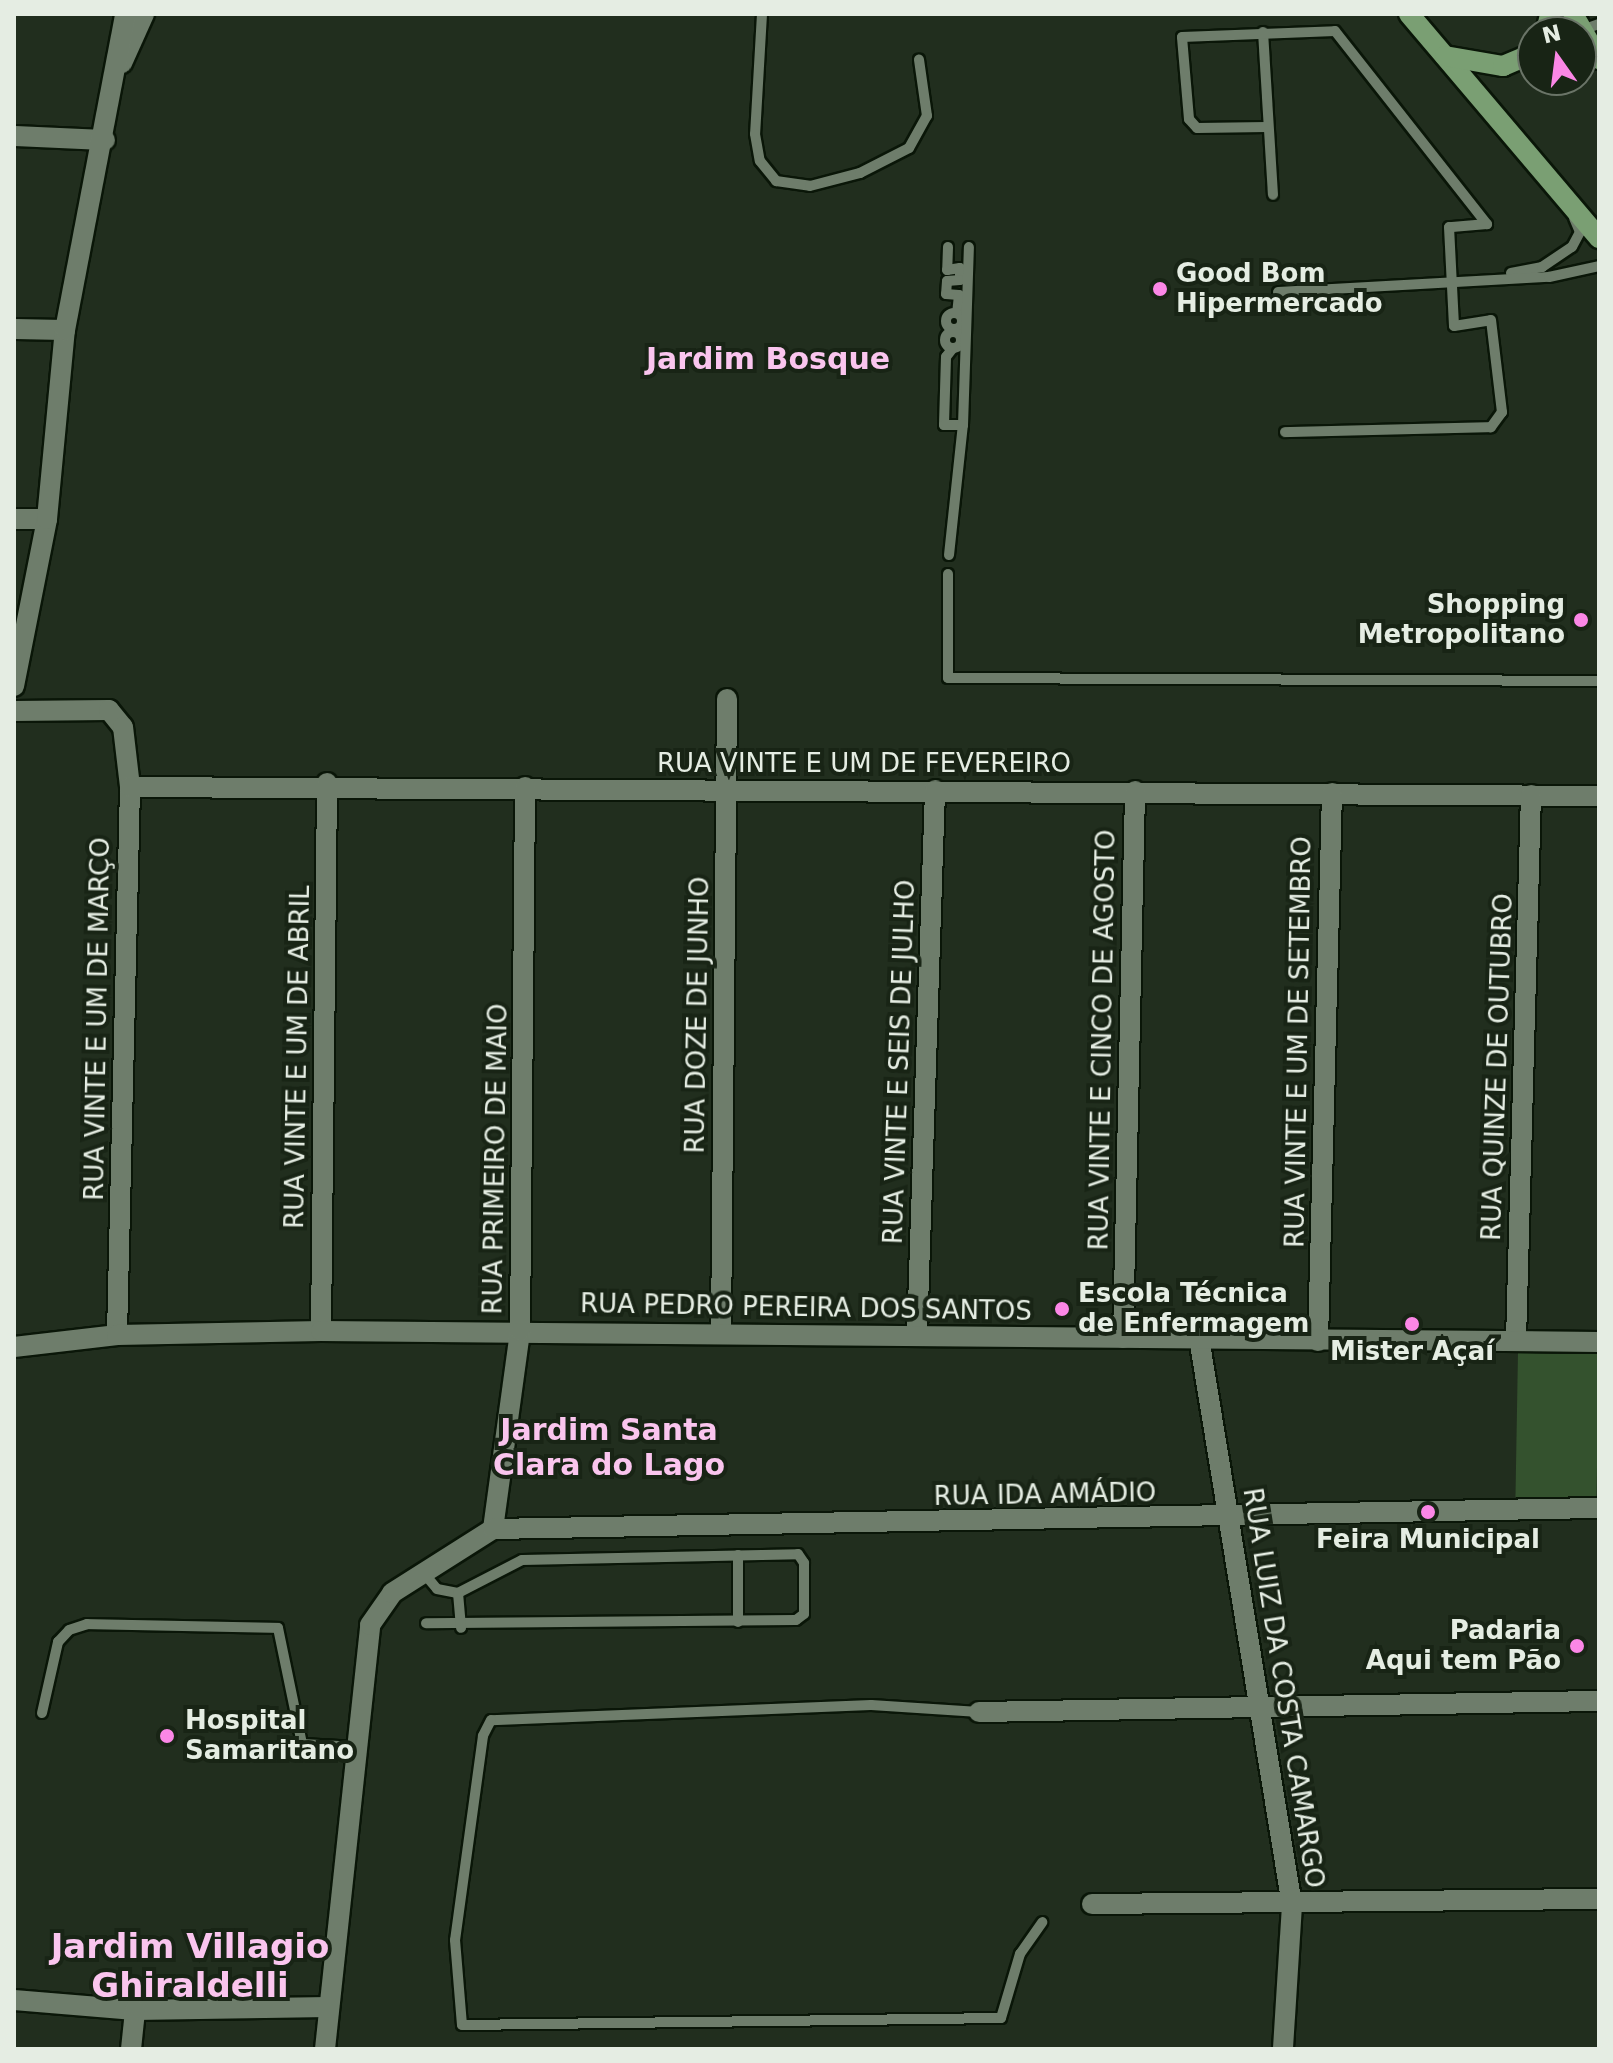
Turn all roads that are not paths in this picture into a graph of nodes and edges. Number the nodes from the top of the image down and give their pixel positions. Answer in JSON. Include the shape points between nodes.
{"nodes":[{"id":1,"x":125,"y":14,"type":"edge"},
{"id":2,"x":144,"y":14,"type":"edge"},
{"id":3,"x":762,"y":14,"type":"edge"},
{"id":4,"x":1409,"y":14,"type":"edge"},
{"id":5,"x":1263,"y":32,"type":"junction"},
{"id":6,"x":1445,"y":56,"type":"junction"},
{"id":7,"x":919,"y":60,"type":"dead end"},
{"id":8,"x":1517,"y":60,"type":"edge"},
{"id":9,"x":119,"y":66,"type":"junction"},
{"id":10,"x":1267,"y":127,"type":"junction"},
{"id":11,"x":14,"y":136,"type":"edge"},
{"id":12,"x":105,"y":140,"type":"junction"},
{"id":13,"x":1273,"y":195,"type":"dead end"},
{"id":14,"x":1568,"y":201,"type":"junction"},
{"id":15,"x":1599,"y":238,"type":"edge"},
{"id":16,"x":948,"y":247,"type":"dead end"},
{"id":17,"x":969,"y":247,"type":"dead end"},
{"id":18,"x":1599,"y":266,"type":"edge"},
{"id":19,"x":1477,"y":279,"type":"junction"},
{"id":20,"x":1453,"y":280,"type":"junction"},
{"id":21,"x":1278,"y":292,"type":"dead end"},
{"id":22,"x":14,"y":329,"type":"edge"},
{"id":23,"x":65,"y":330,"type":"junction"},
{"id":24,"x":963,"y":425,"type":"junction"},
{"id":25,"x":1285,"y":432,"type":"dead end"},
{"id":26,"x":14,"y":519,"type":"edge"},
{"id":27,"x":47,"y":519,"type":"junction"},
{"id":28,"x":949,"y":555,"type":"dead end"},
{"id":29,"x":948,"y":574,"type":"dead end"},
{"id":30,"x":1599,"y":681,"type":"edge"},
{"id":31,"x":14,"y":686,"type":"edge"},
{"id":32,"x":727,"y":699,"type":"dead end"},
{"id":33,"x":14,"y":711,"type":"edge"},
{"id":34,"x":327,"y":783,"type":"junction"},
{"id":35,"x":130,"y":787,"type":"junction"},
{"id":36,"x":525,"y":787,"type":"junction"},
{"id":37,"x":935,"y":790,"type":"junction"},
{"id":38,"x":1135,"y":791,"type":"junction"},
{"id":39,"x":727,"y":792,"type":"junction"},
{"id":40,"x":1332,"y":793,"type":"junction"},
{"id":41,"x":1531,"y":795,"type":"junction"},
{"id":42,"x":1599,"y":796,"type":"edge"},
{"id":43,"x":321,"y":1331,"type":"junction"},
{"id":44,"x":520,"y":1331,"type":"junction"},
{"id":45,"x":721,"y":1332,"type":"junction"},
{"id":46,"x":117,"y":1335,"type":"junction"},
{"id":47,"x":917,"y":1336,"type":"junction"},
{"id":48,"x":1123,"y":1338,"type":"junction"},
{"id":49,"x":1199,"y":1338,"type":"junction"},
{"id":50,"x":1318,"y":1341,"type":"junction"},
{"id":51,"x":1516,"y":1341,"type":"junction"},
{"id":52,"x":1599,"y":1342,"type":"edge"},
{"id":53,"x":14,"y":1347,"type":"edge"},
{"id":54,"x":1599,"y":1508,"type":"edge"},
{"id":55,"x":1228,"y":1518,"type":"junction"},
{"id":56,"x":493,"y":1529,"type":"junction"},
{"id":57,"x":738,"y":1555,"type":"junction"},
{"id":58,"x":422,"y":1571,"type":"junction"},
{"id":59,"x":458,"y":1593,"type":"junction"},
{"id":60,"x":738,"y":1622,"type":"junction"},
{"id":61,"x":426,"y":1623,"type":"dead end"},
{"id":62,"x":461,"y":1628,"type":"junction"},
{"id":63,"x":1599,"y":1701,"type":"edge"},
{"id":64,"x":1258,"y":1708,"type":"junction"},
{"id":65,"x":979,"y":1712,"type":"joint"},
{"id":66,"x":42,"y":1713,"type":"dead end"},
{"id":67,"x":358,"y":1747,"type":"junction"},
{"id":68,"x":1599,"y":1899,"type":"edge"},
{"id":69,"x":1092,"y":1904,"type":"dead end"},
{"id":70,"x":1292,"y":1905,"type":"junction"},
{"id":71,"x":1042,"y":1922,"type":"dead end"},
{"id":72,"x":14,"y":2000,"type":"edge"},
{"id":73,"x":329,"y":2007,"type":"junction"},
{"id":74,"x":135,"y":2010,"type":"junction"},
{"id":75,"x":131,"y":2049,"type":"edge"},
{"id":76,"x":325,"y":2049,"type":"edge"},
{"id":77,"x":1283,"y":2049,"type":"edge"}],
"edges":[{"from":1,"to":9,"type":"street"},
{"from":2,"to":9,"type":"street"},
{"from":3,"to":7,"type":"lane","via":[[755,134],[760,161],[776,181],[810,186],[860,173],[909,148],[927,116]]},
{"from":4,"to":6,"type":"main road"},
{"from":5,"to":10,"type":"lane"},
{"from":5,"to":10,"type":"lane","via":[[1189,33],[1178,44],[1189,119],[1197,128]]},
{"from":5,"to":20,"type":"lane","via":[[1335,31],[1487,224],[1449,227]]},
{"from":6,"to":8,"type":"main road","via":[[1503,66]]},
{"from":6,"to":14,"type":"main road"},
{"from":9,"to":12,"type":"street"},
{"from":10,"to":13,"type":"lane"},
{"from":11,"to":12,"type":"street"},
{"from":12,"to":23,"type":"street"},
{"from":14,"to":15,"type":"main road"},
{"from":14,"to":19,"type":"lane","via":[[1580,232],[1572,247],[1542,267]]},
{"from":16,"to":24,"type":"lane","via":[[947,270],[960,268],[946,294],[959,295],[962,324],[954,329],[961,342],[946,357],[944,425]]},
{"from":17,"to":24,"type":"lane"},
{"from":18,"to":19,"type":"lane","via":[[1549,277]]},
{"from":19,"to":20,"type":"lane"},
{"from":20,"to":21,"type":"lane"},
{"from":20,"to":25,"type":"lane","via":[[1454,326],[1491,320],[1502,412],[1491,427]]},
{"from":22,"to":23,"type":"street"},
{"from":23,"to":27,"type":"street"},
{"from":24,"to":28,"type":"lane"},
{"from":26,"to":27,"type":"street"},
{"from":27,"to":31,"type":"street"},
{"from":29,"to":30,"type":"lane","via":[[948,678]]},
{"from":32,"to":39,"type":"street","name":"RUA DOZE DE JUNHO"},
{"from":33,"to":35,"type":"street","name":"RUA VINTE E UM DE MARÇO","via":[[109,710],[123,727]]},
{"from":34,"to":35,"type":"street","name":"RUA VINTE E UM DE FEVEREIRO"},
{"from":34,"to":36,"type":"street","name":"RUA VINTE E UM DE FEVEREIRO"},
{"from":34,"to":43,"type":"street","name":"RUA VINTE E UM DE ABRIL"},
{"from":35,"to":46,"type":"street","name":"RUA VINTE E UM DE MARÇO"},
{"from":36,"to":39,"type":"street","name":"RUA VINTE E UM DE FEVEREIRO"},
{"from":36,"to":44,"type":"street","name":"RUA PRIMEIRO DE MAIO"},
{"from":37,"to":38,"type":"street","name":"RUA VINTE E UM DE FEVEREIRO"},
{"from":37,"to":39,"type":"street","name":"RUA VINTE E UM DE FEVEREIRO"},
{"from":37,"to":47,"type":"street","name":"RUA VINTE E SEIS DE JULHO"},
{"from":38,"to":40,"type":"street","name":"RUA VINTE E UM DE FEVEREIRO"},
{"from":38,"to":48,"type":"street","name":"RUA VINTE E CINCO DE AGOSTO"},
{"from":39,"to":45,"type":"street","name":"RUA DOZE DE JUNHO"},
{"from":40,"to":41,"type":"street","name":"RUA VINTE E UM DE FEVEREIRO"},
{"from":40,"to":50,"type":"street","name":"RUA VINTE E UM DE SETEMBRO"},
{"from":41,"to":42,"type":"street","name":"RUA VINTE E UM DE FEVEREIRO"},
{"from":41,"to":51,"type":"street","name":"RUA QUINZE DE OUTUBRO"},
{"from":43,"to":44,"type":"street","name":"RUA PEDRO PEREIRA DOS SANTOS"},
{"from":43,"to":46,"type":"street","name":"RUA PEDRO PEREIRA DOS SANTOS"},
{"from":44,"to":45,"type":"street","name":"RUA PEDRO PEREIRA DOS SANTOS"},
{"from":44,"to":56,"type":"street","name":"RUA PRIMEIRO DE MAIO"},
{"from":45,"to":47,"type":"street","name":"RUA PEDRO PEREIRA DOS SANTOS"},
{"from":46,"to":53,"type":"street","name":"RUA PEDRO PEREIRA DOS SANTOS"},
{"from":47,"to":48,"type":"street","name":"RUA PEDRO PEREIRA DOS SANTOS"},
{"from":48,"to":49,"type":"street","name":"RUA PEDRO PEREIRA DOS SANTOS"},
{"from":49,"to":50,"type":"street","name":"RUA PEDRO PEREIRA DOS SANTOS"},
{"from":49,"to":55,"type":"street","name":"RUA LUIZ DA COSTA CAMARGO"},
{"from":50,"to":51,"type":"street","name":"RUA PEDRO PEREIRA DOS SANTOS"},
{"from":51,"to":52,"type":"street","name":"RUA PEDRO PEREIRA DOS SANTOS"},
{"from":54,"to":55,"type":"street","name":"RUA IDA AMÁDIO"},
{"from":55,"to":56,"type":"street","name":"RUA IDA AMÁDIO"},
{"from":55,"to":64,"type":"street","name":"RUA LUIZ DA COSTA CAMARGO"},
{"from":56,"to":58,"type":"street"},
{"from":57,"to":59,"type":"lane","via":[[522,1560]]},
{"from":57,"to":60,"type":"lane"},
{"from":57,"to":60,"type":"lane","via":[[798,1554],[804,1614],[796,1620]]},
{"from":58,"to":59,"type":"lane","via":[[437,1589]]},
{"from":58,"to":67,"type":"street","via":[[392,1593],[370,1625]]},
{"from":59,"to":62,"type":"lane"},
{"from":60,"to":62,"type":"lane"},
{"from":61,"to":62,"type":"lane"},
{"from":63,"to":64,"type":"street"},
{"from":64,"to":65,"type":"street"},
{"from":64,"to":70,"type":"street","name":"RUA LUIZ DA COSTA CAMARGO"},
{"from":65,"to":71,"type":"lane","via":[[871,1705],[491,1720],[483,1736],[455,1940],[462,2025],[1001,2018],[1020,1954]]},
{"from":66,"to":67,"type":"lane","via":[[58,1642],[69,1630],[87,1624],[278,1628],[302,1744]]},
{"from":67,"to":73,"type":"street"},
{"from":68,"to":70,"type":"street"},
{"from":69,"to":70,"type":"street"},
{"from":70,"to":77,"type":"street","name":"RUA LUIZ DA COSTA CAMARGO"},
{"from":72,"to":74,"type":"street"},
{"from":73,"to":74,"type":"street"},
{"from":73,"to":76,"type":"street"},
{"from":74,"to":75,"type":"street"}]}
